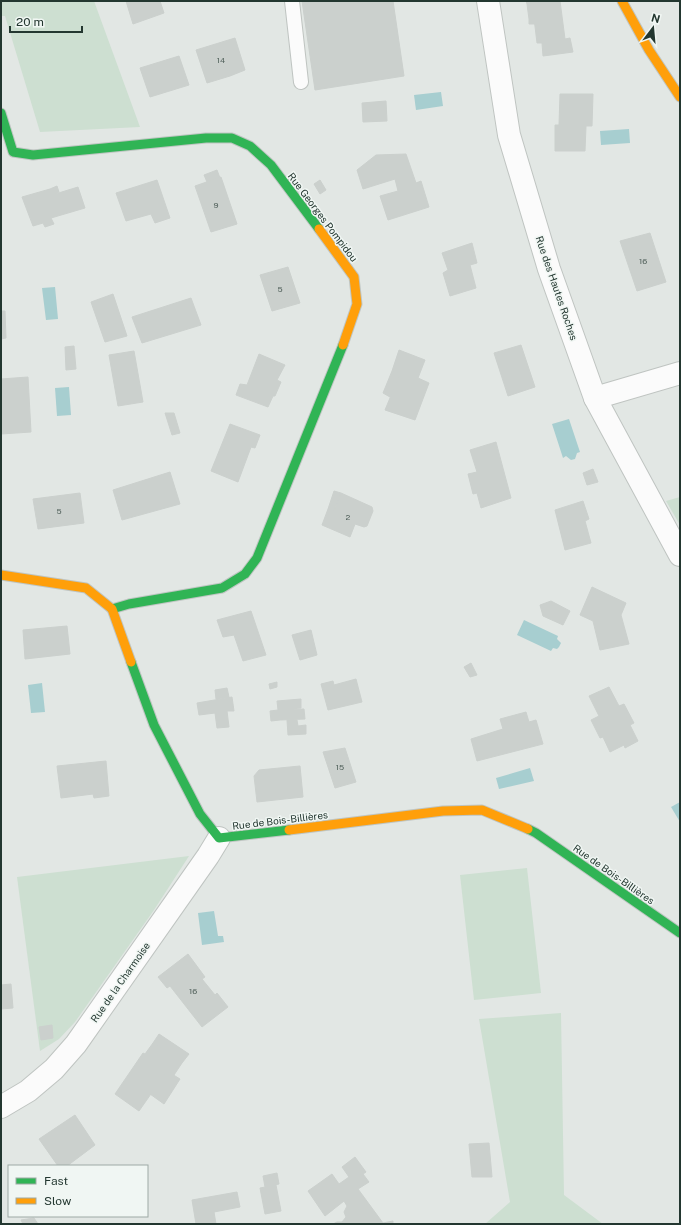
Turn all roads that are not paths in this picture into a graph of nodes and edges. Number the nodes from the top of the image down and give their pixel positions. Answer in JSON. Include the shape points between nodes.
{"nodes":[{"id":1,"x":292,"y":1,"type":"edge"},
{"id":2,"x":488,"y":1,"type":"edge"},
{"id":3,"x":622,"y":1,"type":"edge"},
{"id":4,"x":301,"y":82,"type":"dead end"},
{"id":5,"x":680,"y":97,"type":"edge"},
{"id":6,"x":1,"y":113,"type":"edge"},
{"id":7,"x":680,"y":374,"type":"edge"},
{"id":8,"x":595,"y":398,"type":"junction"},
{"id":9,"x":680,"y":556,"type":"edge"},
{"id":10,"x":1,"y":575,"type":"edge"},
{"id":11,"x":112,"y":609,"type":"junction"},
{"id":12,"x":219,"y":838,"type":"junction"},
{"id":13,"x":680,"y":933,"type":"edge"},
{"id":14,"x":1,"y":1107,"type":"edge"}],
"edges":[{"from":1,"to":4,"type":"lane"},
{"from":2,"to":8,"type":"street","name":"Rue des Hautes Roches","via":[[509,135],[549,269]]},
{"from":3,"to":5,"type":"street","via":[[640,36]]},
{"from":6,"to":11,"type":"street","name":"Rue Georges Pompidou","via":[[13,152],[33,155],[206,138],[232,138],[250,146],[271,165],[354,277],[357,304],[348,334],[257,558],[245,574],[222,588]]},
{"from":7,"to":8,"type":"street"},
{"from":8,"to":9,"type":"street","name":"Rue des Hautes Roches"},
{"from":10,"to":11,"type":"street","via":[[86,588]]},
{"from":11,"to":12,"type":"street","via":[[154,725],[200,814]]},
{"from":12,"to":13,"type":"street","name":"Rue de Bois-Billières","via":[[443,811],[482,810],[536,833]]},
{"from":12,"to":14,"type":"street","name":"Rue de la Charmoise","via":[[76,1044],[54,1069],[28,1091]]}]}
